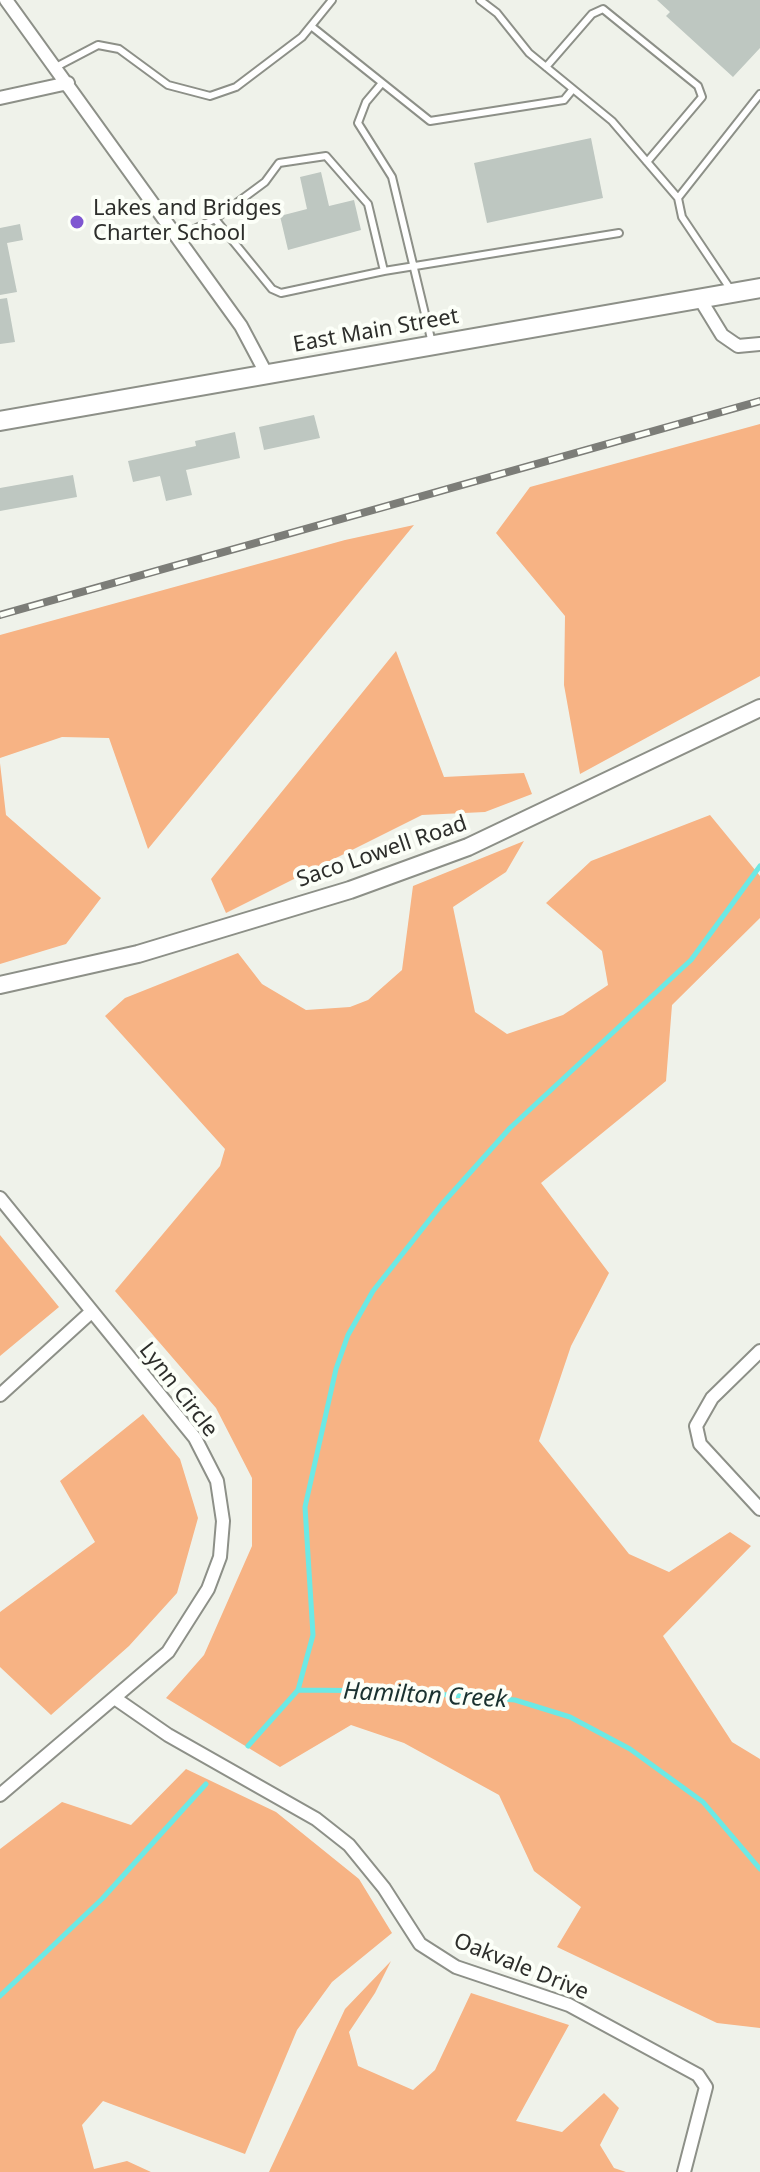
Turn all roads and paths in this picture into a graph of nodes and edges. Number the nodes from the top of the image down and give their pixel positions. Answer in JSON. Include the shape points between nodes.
{"nodes":[{"id":1,"x":6,"y":0,"type":"edge"},
{"id":2,"x":332,"y":0,"type":"edge"},
{"id":3,"x":480,"y":0,"type":"edge"},
{"id":4,"x":311,"y":26,"type":"junction"},
{"id":5,"x":56,"y":67,"type":"junction"},
{"id":6,"x":546,"y":67,"type":"junction"},
{"id":7,"x":68,"y":83,"type":"junction"},
{"id":8,"x":382,"y":83,"type":"junction"},
{"id":9,"x":573,"y":89,"type":"junction"},
{"id":10,"x":760,"y":94,"type":"edge"},
{"id":11,"x":0,"y":98,"type":"edge"},
{"id":12,"x":647,"y":162,"type":"junction"},
{"id":13,"x":678,"y":198,"type":"junction"},
{"id":14,"x":215,"y":219,"type":"junction"},
{"id":15,"x":619,"y":233,"type":"dead end"},
{"id":16,"x":178,"y":237,"type":"junction"},
{"id":17,"x":416,"y":266,"type":"junction"},
{"id":18,"x":384,"y":271,"type":"junction"},
{"id":19,"x":760,"y":288,"type":"edge"},
{"id":20,"x":733,"y":293,"type":"junction"},
{"id":21,"x":700,"y":299,"type":"junction"},
{"id":22,"x":760,"y":344,"type":"edge"},
{"id":23,"x":433,"y":346,"type":"junction"},
{"id":24,"x":267,"y":375,"type":"junction"},
{"id":25,"x":0,"y":421,"type":"edge"},
{"id":26,"x":760,"y":708,"type":"edge"},
{"id":27,"x":0,"y":985,"type":"edge"},
{"id":28,"x":0,"y":1198,"type":"edge"},
{"id":29,"x":90,"y":1313,"type":"junction"},
{"id":30,"x":760,"y":1351,"type":"edge"},
{"id":31,"x":0,"y":1395,"type":"edge"},
{"id":32,"x":760,"y":1509,"type":"edge"},
{"id":33,"x":116,"y":1699,"type":"junction"},
{"id":34,"x":0,"y":1795,"type":"edge"},
{"id":35,"x":684,"y":2172,"type":"edge"}],
"edges":[{"from":1,"to":5,"type":"street"},
{"from":2,"to":4,"type":"lane"},
{"from":3,"to":6,"type":"lane"},
{"from":4,"to":5,"type":"lane","via":[[236,87],[210,96],[168,85],[129,55],[98,45]]},
{"from":4,"to":8,"type":"lane"},
{"from":5,"to":7,"type":"street"},
{"from":6,"to":9,"type":"lane"},
{"from":6,"to":12,"type":"lane","via":[[592,14],[603,9],[698,86],[702,97]]},
{"from":7,"to":11,"type":"street"},
{"from":7,"to":16,"type":"street"},
{"from":8,"to":9,"type":"lane","via":[[430,121],[564,100]]},
{"from":8,"to":17,"type":"lane","via":[[358,123],[392,177]]},
{"from":9,"to":12,"type":"lane","via":[[612,121]]},
{"from":10,"to":13,"type":"lane"},
{"from":12,"to":13,"type":"lane"},
{"from":13,"to":20,"type":"lane","via":[[682,217]]},
{"from":14,"to":16,"type":"lane"},
{"from":14,"to":18,"type":"lane","via":[[272,289],[281,293]]},
{"from":14,"to":18,"type":"lane","via":[[265,182],[279,163],[326,156],[368,204]]},
{"from":15,"to":17,"type":"lane"},
{"from":16,"to":24,"type":"street","via":[[241,326]]},
{"from":17,"to":18,"type":"lane"},
{"from":17,"to":23,"type":"lane"},
{"from":19,"to":20,"type":"main road","name":"East Main Street"},
{"from":20,"to":21,"type":"main road","name":"East Main Street"},
{"from":21,"to":22,"type":"street","via":[[722,335],[738,346]]},
{"from":21,"to":23,"type":"main road","name":"East Main Street"},
{"from":23,"to":24,"type":"main road","name":"East Main Street"},
{"from":24,"to":25,"type":"main road","name":"East Main Street"},
{"from":26,"to":27,"type":"street","name":"Saco Lowell Road","via":[[468,847],[350,890],[138,954]]},
{"from":28,"to":29,"type":"street","name":"Lynn Circle"},
{"from":29,"to":31,"type":"street"},
{"from":29,"to":33,"type":"street","name":"Lynn Circle","via":[[195,1438],[217,1481],[223,1521],[220,1557],[208,1589],[168,1652]]},
{"from":30,"to":32,"type":"street","via":[[712,1398],[696,1426],[700,1444]]},
{"from":33,"to":34,"type":"street","name":"Lynn Circle"},
{"from":33,"to":35,"type":"street","name":"Oakvale Drive","via":[[168,1735],[316,1819],[349,1845],[420,1944],[456,1967],[569,2005],[698,2075],[706,2087]]}]}
